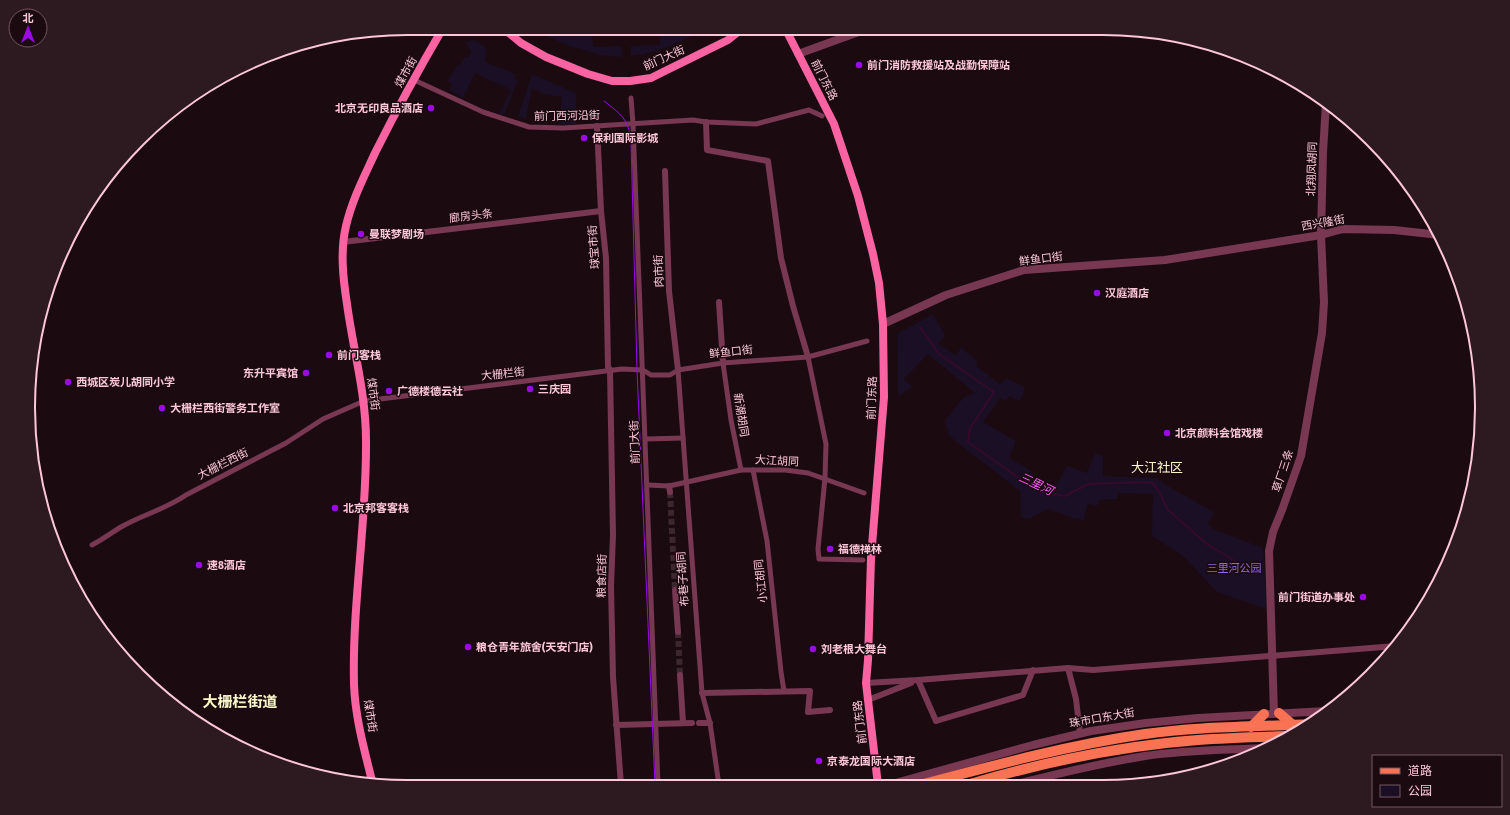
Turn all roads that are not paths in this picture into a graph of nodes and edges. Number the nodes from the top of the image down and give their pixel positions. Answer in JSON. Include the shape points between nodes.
{"nodes":[{"id":1,"x":438,"y":35,"type":"edge"},
{"id":2,"x":511,"y":35,"type":"edge"},
{"id":3,"x":734,"y":35,"type":"edge"},
{"id":4,"x":788,"y":35,"type":"edge"},
{"id":5,"x":848,"y":35,"type":"edge"},
{"id":6,"x":798,"y":54,"type":"junction"},
{"id":7,"x":414,"y":80,"type":"junction"},
{"id":8,"x":631,"y":98,"type":"dead end"},
{"id":9,"x":1326,"y":110,"type":"edge"},
{"id":10,"x":822,"y":116,"type":"dead end"},
{"id":11,"x":706,"y":122,"type":"junction"},
{"id":12,"x":633,"y":124,"type":"junction"},
{"id":13,"x":597,"y":126,"type":"junction"},
{"id":14,"x":665,"y":171,"type":"dead end"},
{"id":15,"x":601,"y":212,"type":"junction"},
{"id":16,"x":1432,"y":234,"type":"edge"},
{"id":17,"x":1321,"y":235,"type":"junction"},
{"id":18,"x":343,"y":242,"type":"junction"},
{"id":19,"x":1210,"y":253,"type":"joint"},
{"id":20,"x":719,"y":302,"type":"dead end"},
{"id":21,"x":883,"y":324,"type":"junction"},
{"id":22,"x":867,"y":342,"type":"dead end"},
{"id":23,"x":808,"y":357,"type":"junction"},
{"id":24,"x":723,"y":363,"type":"junction"},
{"id":25,"x":609,"y":369,"type":"junction"},
{"id":26,"x":678,"y":370,"type":"junction"},
{"id":27,"x":644,"y":371,"type":"junction"},
{"id":28,"x":364,"y":401,"type":"junction"},
{"id":29,"x":683,"y":438,"type":"junction"},
{"id":30,"x":646,"y":439,"type":"junction"},
{"id":31,"x":741,"y":470,"type":"junction"},
{"id":32,"x":753,"y":470,"type":"junction"},
{"id":33,"x":825,"y":478,"type":"junction"},
{"id":34,"x":687,"y":481,"type":"junction"},
{"id":35,"x":648,"y":485,"type":"junction"},
{"id":36,"x":669,"y":486,"type":"junction"},
{"id":37,"x":670,"y":492,"type":"tunnel mouth"},
{"id":38,"x":864,"y":493,"type":"dead end"},
{"id":39,"x":92,"y":545,"type":"dead end"},
{"id":40,"x":863,"y":560,"type":"dead end"},
{"id":41,"x":676,"y":590,"type":"tunnel mouth"},
{"id":42,"x":678,"y":632,"type":"tunnel mouth"},
{"id":43,"x":1388,"y":647,"type":"edge"},
{"id":44,"x":1272,"y":655,"type":"junction"},
{"id":45,"x":1068,"y":668,"type":"junction"},
{"id":46,"x":1033,"y":670,"type":"junction"},
{"id":47,"x":680,"y":675,"type":"tunnel mouth"},
{"id":48,"x":918,"y":680,"type":"junction"},
{"id":49,"x":866,"y":683,"type":"junction"},
{"id":50,"x":784,"y":691,"type":"junction"},
{"id":51,"x":702,"y":693,"type":"junction"},
{"id":52,"x":868,"y":700,"type":"junction"},
{"id":53,"x":830,"y":710,"type":"dead end"},
{"id":54,"x":1317,"y":712,"type":"edge"},
{"id":55,"x":1272,"y":714,"type":"junction"},
{"id":56,"x":656,"y":723,"type":"junction"},
{"id":57,"x":683,"y":723,"type":"junction"},
{"id":58,"x":692,"y":723,"type":"dead end"},
{"id":59,"x":699,"y":723,"type":"dead end"},
{"id":60,"x":710,"y":723,"type":"junction"},
{"id":61,"x":616,"y":725,"type":"junction"},
{"id":62,"x":1293,"y":725,"type":"junction"},
{"id":63,"x":1297,"y":725,"type":"edge"},
{"id":64,"x":1251,"y":727,"type":"junction"},
{"id":65,"x":1080,"y":733,"type":"junction"},
{"id":66,"x":1253,"y":738,"type":"junction"},
{"id":67,"x":1274,"y":738,"type":"edge"},
{"id":68,"x":1263,"y":744,"type":"edge"},
{"id":69,"x":1252,"y":749,"type":"edge"},
{"id":70,"x":371,"y":778,"type":"edge"},
{"id":71,"x":621,"y":780,"type":"edge"},
{"id":72,"x":658,"y":780,"type":"edge"},
{"id":73,"x":718,"y":780,"type":"edge"},
{"id":74,"x":877,"y":780,"type":"edge"},
{"id":75,"x":906,"y":780,"type":"edge"},
{"id":76,"x":936,"y":780,"type":"edge"},
{"id":77,"x":985,"y":780,"type":"edge"},
{"id":78,"x":1033,"y":780,"type":"edge"}],
"edges":[{"from":1,"to":7,"type":"main road","name":"煤市街"},
{"from":2,"to":3,"type":"main road","name":"前门大街","via":[[546,57],[588,74],[612,81],[630,81],[651,78],[710,50]]},
{"from":4,"to":6,"type":"main road","name":"前门东路"},
{"from":5,"to":6,"type":"street"},
{"from":6,"to":21,"type":"main road","name":"前门东路","via":[[834,124],[848,164],[874,254]]},
{"from":7,"to":13,"type":"street","name":"前门西河沿街","via":[[483,112],[529,127]]},
{"from":7,"to":18,"type":"main road","name":"煤市街","via":[[355,194]]},
{"from":8,"to":12,"type":"street","name":"前门大街"},
{"from":9,"to":17,"type":"street","name":"北翔凤胡同"},
{"from":10,"to":11,"type":"street","name":"前门西河沿街","via":[[810,110],[756,124]]},
{"from":11,"to":12,"type":"street","name":"前门西河沿街","via":[[694,120]]},
{"from":11,"to":23,"type":"street","via":[[707,150],[768,161],[781,258],[792,306]]},
{"from":12,"to":13,"type":"street","name":"前门西河沿街"},
{"from":12,"to":27,"type":"street","name":"前门大街"},
{"from":13,"to":15,"type":"street","name":"球宝市街"},
{"from":14,"to":26,"type":"street","name":"肉市街","via":[[669,291]]},
{"from":15,"to":18,"type":"street","name":"廊房头条"},
{"from":15,"to":25,"type":"street","name":"球宝市街","via":[[606,258]]},
{"from":16,"to":17,"type":"street","name":"西兴隆街","via":[[1343,229]]},
{"from":17,"to":19,"type":"street","name":"西兴隆街"},
{"from":17,"to":44,"type":"street","name":"草厂三条","via":[[1324,302],[1322,333],[1301,456],[1273,532],[1269,551]]},
{"from":18,"to":28,"type":"main road","name":"煤市街","via":[[343,282]]},
{"from":19,"to":21,"type":"street","name":"鲜鱼口街","via":[[1143,262],[1024,270],[946,296]]},
{"from":20,"to":24,"type":"street"},
{"from":21,"to":49,"type":"main road","name":"前门东路","via":[[884,397],[871,558]]},
{"from":22,"to":23,"type":"street","name":"鲜鱼口街"},
{"from":23,"to":24,"type":"street","name":"鲜鱼口街"},
{"from":23,"to":33,"type":"street","via":[[826,444]]},
{"from":24,"to":26,"type":"street","name":"鲜鱼口街"},
{"from":24,"to":31,"type":"street","name":"新潮胡同","via":[[730,420]]},
{"from":25,"to":27,"type":"street","name":"大栅栏街"},
{"from":25,"to":28,"type":"street","name":"大栅栏街"},
{"from":25,"to":61,"type":"street","name":"粮食店街","via":[[613,535],[611,586]]},
{"from":26,"to":27,"type":"street","name":"鲜鱼口街","via":[[670,375],[651,375]]},
{"from":26,"to":29,"type":"street","name":"布巷子胡同"},
{"from":27,"to":30,"type":"street","name":"前门大街"},
{"from":28,"to":39,"type":"street","name":"大栅栏西街","via":[[324,419],[286,443]]},
{"from":28,"to":70,"type":"main road","name":"煤市街","via":[[366,464],[354,685],[361,735]]},
{"from":29,"to":30,"type":"street"},
{"from":29,"to":34,"type":"street","name":"布巷子胡同"},
{"from":30,"to":35,"type":"street","name":"前门大街"},
{"from":31,"to":32,"type":"street","name":"大江胡同"},
{"from":31,"to":34,"type":"street","name":"大江胡同"},
{"from":32,"to":33,"type":"street","name":"大江胡同","via":[[793,471]]},
{"from":32,"to":50,"type":"street","name":"小江胡同","via":[[767,541]]},
{"from":33,"to":38,"type":"street","name":"大江胡同"},
{"from":33,"to":40,"type":"street","via":[[819,559]]},
{"from":34,"to":36,"type":"street","name":"大江胡同"},
{"from":34,"to":51,"type":"street","name":"布巷子胡同"},
{"from":35,"to":36,"type":"street","name":"大江胡同"},
{"from":35,"to":56,"type":"street","name":"前门大街"},
{"from":36,"to":37,"type":"street"},
{"from":41,"to":42,"type":"street"},
{"from":43,"to":44,"type":"street"},
{"from":44,"to":45,"type":"street","via":[[1092,670]]},
{"from":44,"to":55,"type":"street","name":"草厂三条"},
{"from":45,"to":46,"type":"street"},
{"from":45,"to":65,"type":"street","via":[[1076,699]]},
{"from":46,"to":48,"type":"street"},
{"from":46,"to":48,"type":"street","via":[[1023,695],[936,721]]},
{"from":47,"to":57,"type":"street"},
{"from":48,"to":49,"type":"street"},
{"from":48,"to":52,"type":"street"},
{"from":49,"to":52,"type":"main road","name":"前门东路"},
{"from":50,"to":51,"type":"street"},
{"from":50,"to":53,"type":"street","via":[[810,691],[808,712]]},
{"from":51,"to":60,"type":"street","name":"布巷子胡同"},
{"from":52,"to":74,"type":"main road","name":"前门东路"},
{"from":54,"to":55,"type":"street","name":"珠市口东大街"},
{"from":55,"to":62,"type":"main road"},
{"from":55,"to":64,"type":"main road"},
{"from":55,"to":65,"type":"street","name":"珠市口东大街","via":[[1146,723]]},
{"from":56,"to":57,"type":"street"},
{"from":56,"to":61,"type":"street"},
{"from":56,"to":72,"type":"street","name":"前门大街"},
{"from":57,"to":58,"type":"street"},
{"from":59,"to":60,"type":"street"},
{"from":60,"to":73,"type":"street","name":"布巷子胡同"},
{"from":61,"to":71,"type":"street","name":"粮食店街"},
{"from":62,"to":63,"type":"main road","name":"珠市口东大街"},
{"from":62,"to":64,"type":"main road","name":"珠市口东大街"},
{"from":64,"to":76,"type":"main road","name":"珠市口东大街","via":[[1198,729],[1092,742]]},
{"from":65,"to":75,"type":"street","name":"珠市口东大街"},
{"from":66,"to":67,"type":"main road"},
{"from":66,"to":68,"type":"street"},
{"from":66,"to":77,"type":"main road","via":[[1198,740],[1093,754]]},
{"from":69,"to":78,"type":"street","via":[[1146,756]]}]}
